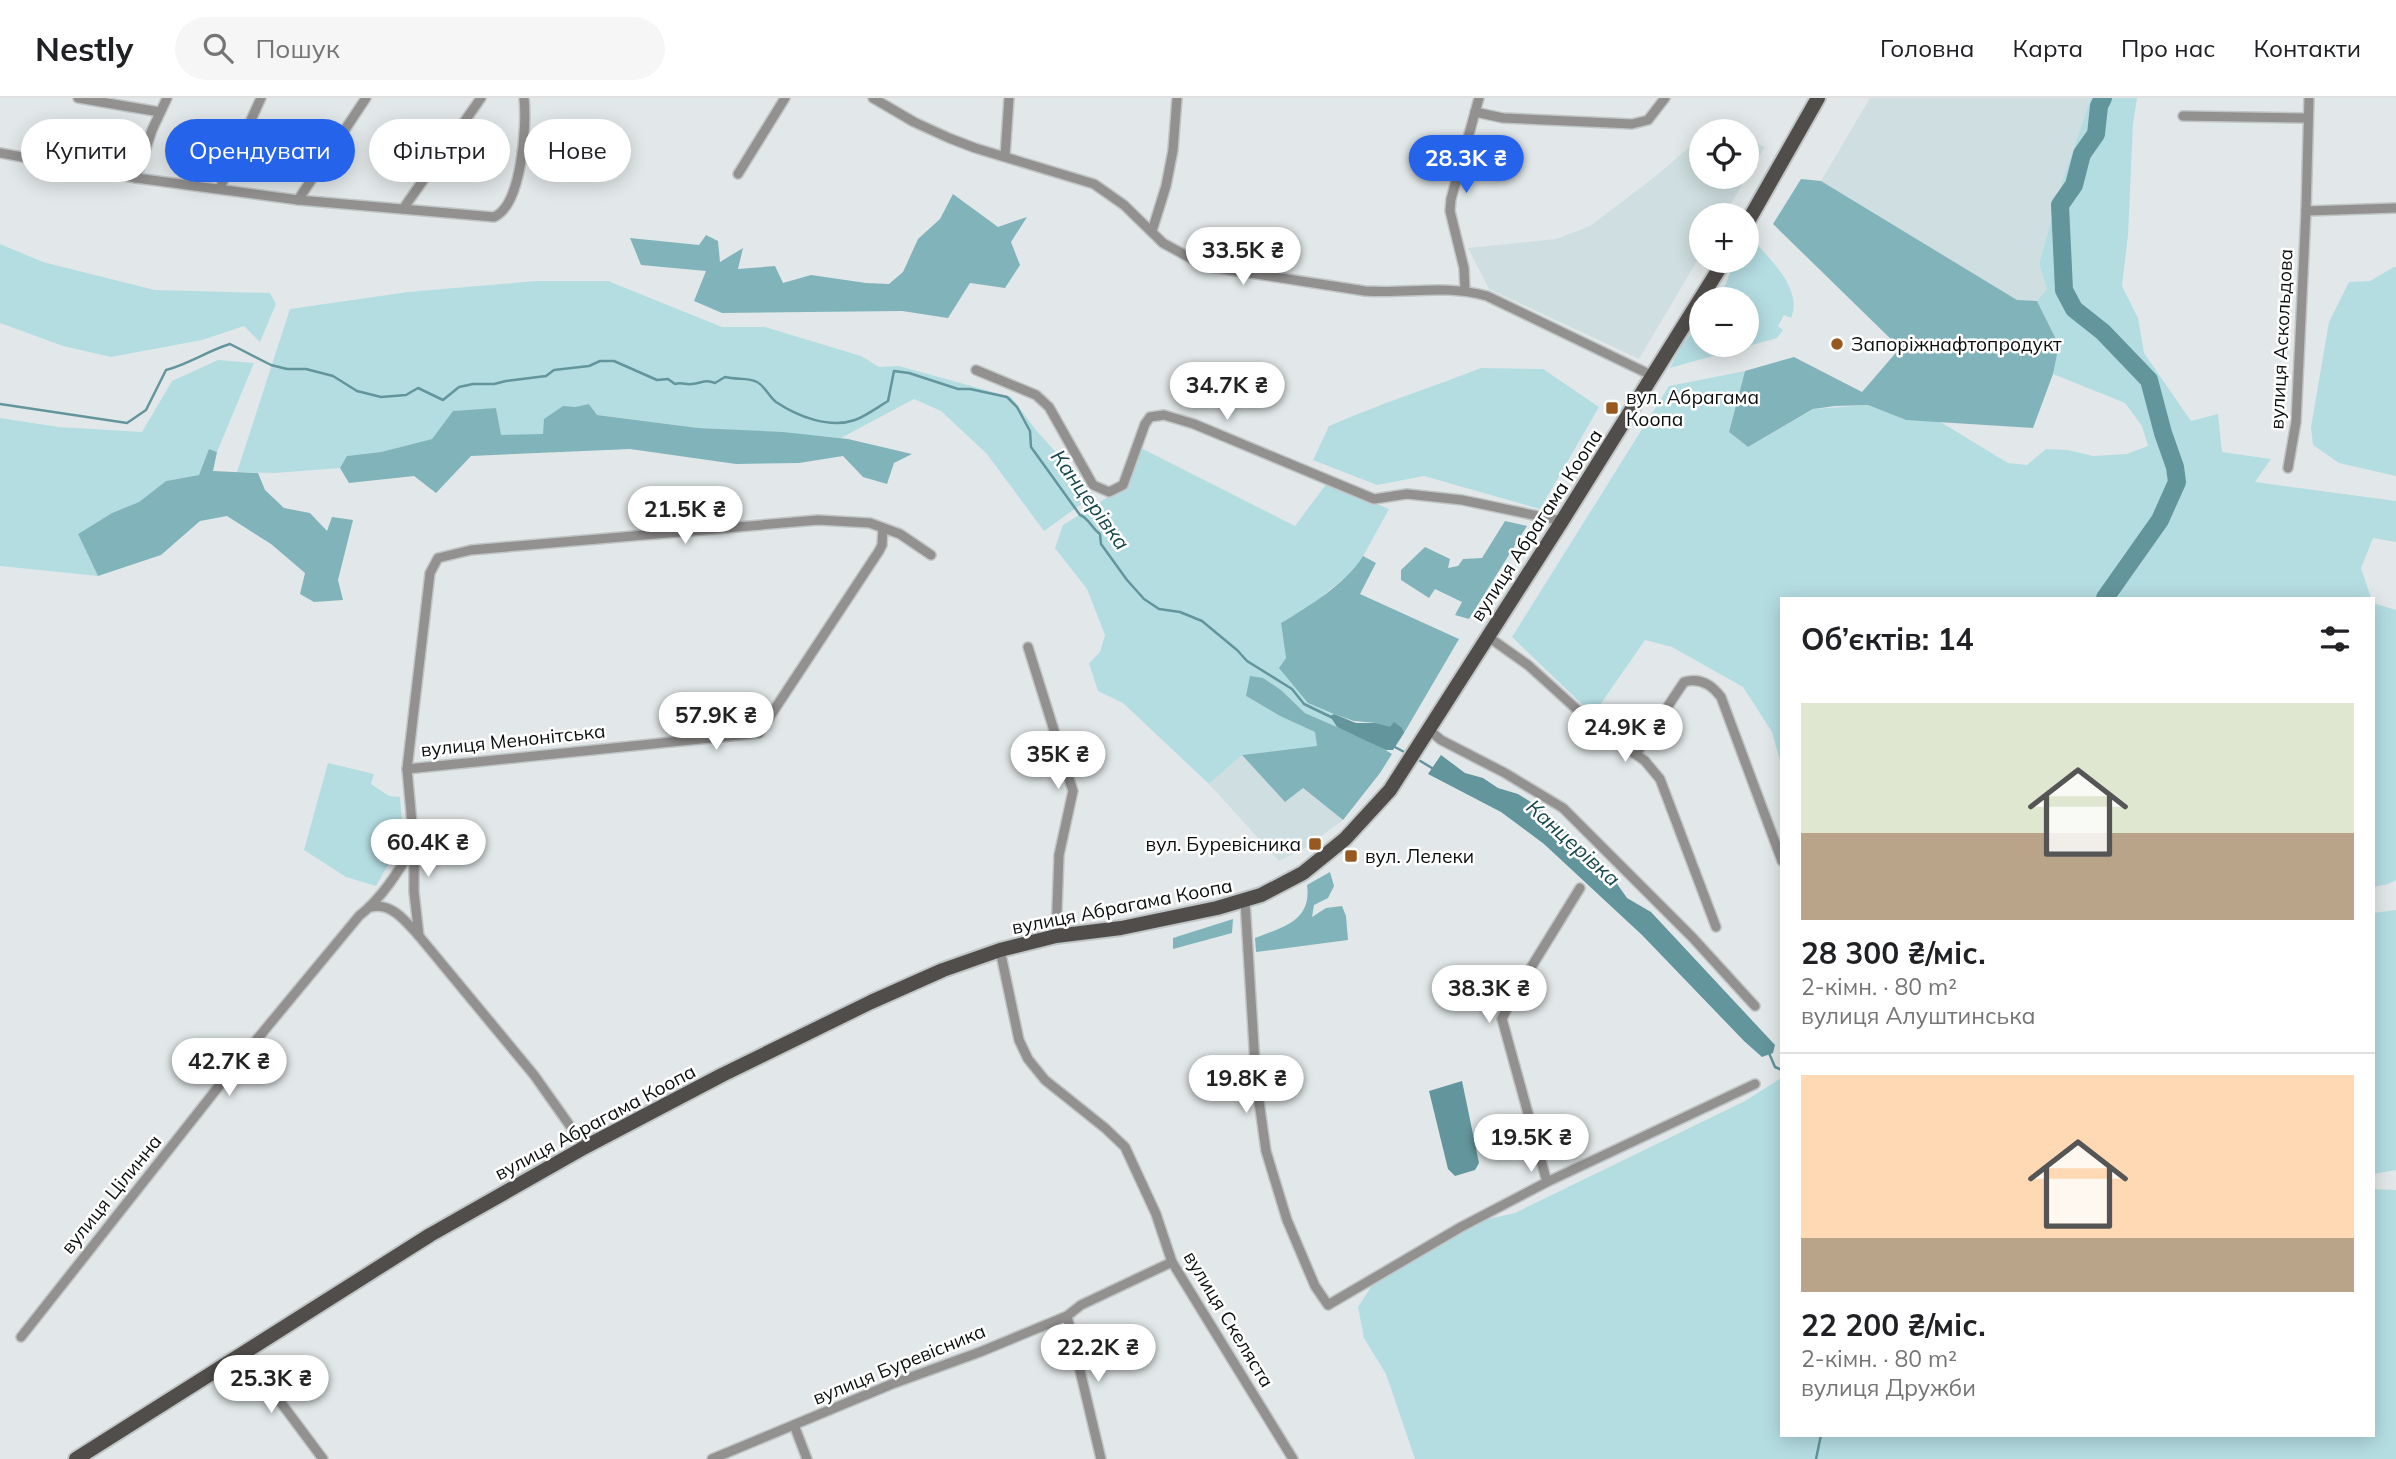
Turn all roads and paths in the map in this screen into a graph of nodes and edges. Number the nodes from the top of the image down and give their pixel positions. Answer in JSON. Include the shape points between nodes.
{"nodes":[{"id":1,"x":78,"y":98,"type":"edge"},
{"id":2,"x":167,"y":98,"type":"edge"},
{"id":3,"x":261,"y":98,"type":"edge"},
{"id":4,"x":366,"y":98,"type":"edge"},
{"id":5,"x":481,"y":98,"type":"edge"},
{"id":6,"x":524,"y":98,"type":"edge"},
{"id":7,"x":785,"y":98,"type":"edge"},
{"id":8,"x":873,"y":98,"type":"edge"},
{"id":9,"x":1009,"y":98,"type":"edge"},
{"id":10,"x":1177,"y":98,"type":"edge"},
{"id":11,"x":1479,"y":98,"type":"edge"},
{"id":12,"x":1665,"y":98,"type":"edge"},
{"id":13,"x":1818,"y":98,"type":"edge"},
{"id":14,"x":2309,"y":98,"type":"edge"},
{"id":15,"x":160,"y":112,"type":"junction"},
{"id":16,"x":1475,"y":112,"type":"junction"},
{"id":17,"x":2183,"y":116,"type":"dead end"},
{"id":18,"x":2308,"y":118,"type":"junction"},
{"id":19,"x":151,"y":133,"type":"edge"},
{"id":20,"x":0,"y":153,"type":"edge"},
{"id":21,"x":1005,"y":156,"type":"junction"},
{"id":22,"x":21,"y":157,"type":"edge"},
{"id":23,"x":738,"y":174,"type":"dead end"},
{"id":24,"x":151,"y":180,"type":"edge"},
{"id":25,"x":220,"y":188,"type":"junction"},
{"id":26,"x":298,"y":200,"type":"junction"},
{"id":27,"x":1758,"y":203,"type":"edge"},
{"id":28,"x":2396,"y":208,"type":"edge"},
{"id":29,"x":403,"y":209,"type":"junction"},
{"id":30,"x":2306,"y":211,"type":"junction"},
{"id":31,"x":1152,"y":232,"type":"junction"},
{"id":32,"x":1717,"y":273,"type":"edge"},
{"id":33,"x":1465,"y":290,"type":"junction"},
{"id":34,"x":976,"y":370,"type":"dead end"},
{"id":35,"x":1653,"y":376,"type":"junction"},
{"id":36,"x":2288,"y":468,"type":"dead end"},
{"id":37,"x":1562,"y":521,"type":"junction"},
{"id":38,"x":883,"y":528,"type":"junction"},
{"id":39,"x":931,"y":555,"type":"dead end"},
{"id":40,"x":1487,"y":636,"type":"junction"},
{"id":41,"x":1028,"y":647,"type":"dead end"},
{"id":42,"x":1429,"y":730,"type":"junction"},
{"id":43,"x":1636,"y":754,"type":"junction"},
{"id":44,"x":407,"y":769,"type":"junction"},
{"id":45,"x":414,"y":845,"type":"junction"},
{"id":46,"x":1780,"y":856,"type":"edge"},
{"id":47,"x":1580,"y":888,"type":"dead end"},
{"id":48,"x":1245,"y":901,"type":"junction"},
{"id":49,"x":371,"y":907,"type":"junction"},
{"id":50,"x":1716,"y":927,"type":"dead end"},
{"id":51,"x":419,"y":936,"type":"junction"},
{"id":52,"x":1056,"y":936,"type":"junction"},
{"id":53,"x":1000,"y":950,"type":"junction"},
{"id":54,"x":1755,"y":1006,"type":"dead end"},
{"id":55,"x":1755,"y":1083,"type":"dead end"},
{"id":56,"x":585,"y":1147,"type":"junction"},
{"id":57,"x":1547,"y":1182,"type":"junction"},
{"id":58,"x":1172,"y":1262,"type":"junction"},
{"id":59,"x":1067,"y":1316,"type":"junction"},
{"id":60,"x":21,"y":1337,"type":"dead end"},
{"id":61,"x":244,"y":1353,"type":"junction"},
{"id":62,"x":794,"y":1425,"type":"junction"},
{"id":63,"x":76,"y":1459,"type":"edge"},
{"id":64,"x":323,"y":1459,"type":"edge"},
{"id":65,"x":712,"y":1459,"type":"edge"},
{"id":66,"x":807,"y":1459,"type":"edge"},
{"id":67,"x":1101,"y":1459,"type":"edge"},
{"id":68,"x":1293,"y":1459,"type":"edge"}],
"edges":[{"from":1,"to":15,"type":"street"},
{"from":2,"to":15,"type":"street"},
{"from":3,"to":25,"type":"street"},
{"from":4,"to":26,"type":"street"},
{"from":5,"to":29,"type":"street"},
{"from":6,"to":29,"type":"street","via":[[519,173],[498,216]]},
{"from":7,"to":23,"type":"street"},
{"from":8,"to":21,"type":"street","via":[[928,129]]},
{"from":9,"to":21,"type":"street"},
{"from":10,"to":31,"type":"street","via":[[1173,150]]},
{"from":11,"to":16,"type":"street"},
{"from":12,"to":16,"type":"street","via":[[1648,120],[1632,124],[1503,118]]},
{"from":13,"to":27,"type":"main road"},
{"from":14,"to":18,"type":"street","name":"вулиця Аскольдова"},
{"from":15,"to":19,"type":"street"},
{"from":16,"to":33,"type":"street","via":[[1450,211]]},
{"from":17,"to":18,"type":"street"},
{"from":18,"to":30,"type":"street","name":"вулиця Аскольдова"},
{"from":20,"to":22,"type":"street"},
{"from":21,"to":31,"type":"street","via":[[1094,184]]},
{"from":24,"to":25,"type":"street"},
{"from":25,"to":26,"type":"street"},
{"from":26,"to":29,"type":"street"},
{"from":28,"to":30,"type":"street"},
{"from":30,"to":36,"type":"street","name":"вулиця Аскольдова","via":[[2296,422]]},
{"from":31,"to":33,"type":"street","via":[[1177,252],[1211,267],[1388,293]]},
{"from":32,"to":35,"type":"main road","name":"вулиця Абрагама Коопа"},
{"from":33,"to":35,"type":"street","via":[[1487,296]]},
{"from":34,"to":37,"type":"street","via":[[1036,395],[1049,407],[1093,485],[1109,492],[1123,485],[1144,424],[1150,417],[1164,415],[1364,497],[1407,494],[1462,500]]},
{"from":35,"to":37,"type":"main road","name":"вулиця Абрагама Коопа"},
{"from":37,"to":40,"type":"main road","name":"вулиця Абрагама Коопа"},
{"from":38,"to":39,"type":"street"},
{"from":38,"to":44,"type":"street","name":"вулиця Менонітська","via":[[879,551],[759,733]]},
{"from":38,"to":44,"type":"street","via":[[855,521],[799,521],[471,550],[438,558],[430,573]]},
{"from":40,"to":42,"type":"main road","name":"вулиця Абрагама Коопа"},
{"from":40,"to":43,"type":"street"},
{"from":41,"to":52,"type":"street","via":[[1073,791],[1059,855]]},
{"from":42,"to":48,"type":"main road","name":"вулиця Абрагама Коопа","via":[[1390,790],[1345,839],[1303,873]]},
{"from":42,"to":54,"type":"street","via":[[1563,808]]},
{"from":43,"to":46,"type":"street","via":[[1684,682],[1709,684],[1721,697]]},
{"from":43,"to":50,"type":"street","via":[[1660,779]]},
{"from":44,"to":45,"type":"street"},
{"from":45,"to":49,"type":"street","name":"вулиця Цілинна"},
{"from":45,"to":51,"type":"street"},
{"from":47,"to":57,"type":"street","via":[[1502,1019]]},
{"from":48,"to":52,"type":"main road","name":"вулиця Абрагама Коопа","via":[[1121,928]]},
{"from":48,"to":57,"type":"street","via":[[1256,1080],[1266,1152],[1287,1220],[1328,1305]]},
{"from":49,"to":51,"type":"street","via":[[384,907],[401,916]]},
{"from":49,"to":60,"type":"street","name":"вулиця Цілинна","via":[[234,1067]]},
{"from":51,"to":56,"type":"street","via":[[534,1075]]},
{"from":52,"to":53,"type":"main road","name":"вулиця Абрагама Коопа"},
{"from":53,"to":56,"type":"main road","name":"вулиця Абрагама Коопа","via":[[871,1002]]},
{"from":53,"to":58,"type":"street","name":"вулиця Скеляста","via":[[1019,1040],[1028,1059],[1045,1080],[1125,1147]]},
{"from":55,"to":57,"type":"street"},
{"from":56,"to":61,"type":"main road","name":"вулиця Абрагама Коопа","via":[[430,1235]]},
{"from":58,"to":59,"type":"street","name":"вулиця Буревісника"},
{"from":58,"to":68,"type":"street","name":"вулиця Скеляста"},
{"from":59,"to":62,"type":"street","name":"вулиця Буревісника"},
{"from":59,"to":67,"type":"street"},
{"from":61,"to":63,"type":"main road","name":"вулиця Абрагама Коопа"},
{"from":61,"to":64,"type":"street"},
{"from":62,"to":65,"type":"street","name":"вулиця Буревісника"},
{"from":62,"to":66,"type":"street"}]}
